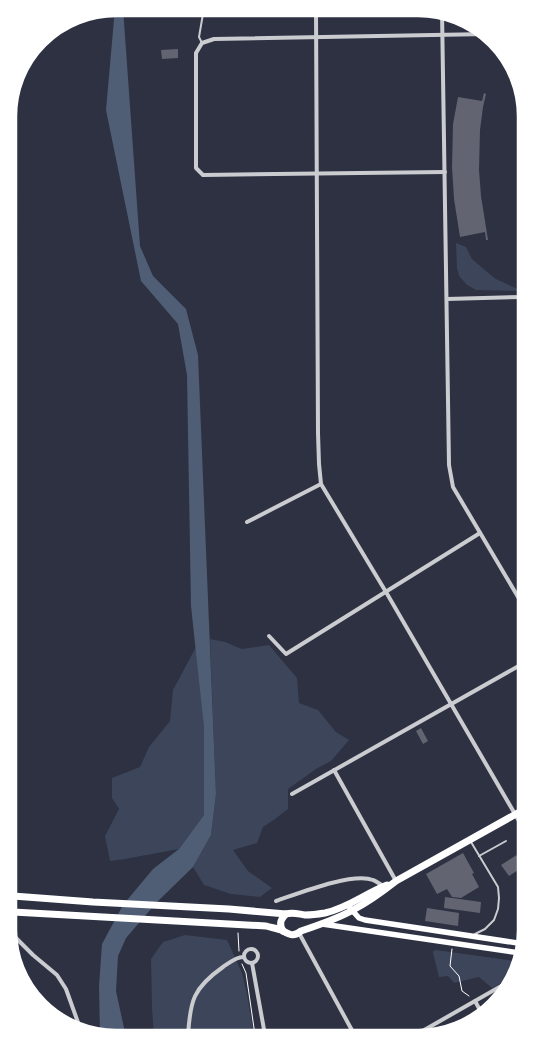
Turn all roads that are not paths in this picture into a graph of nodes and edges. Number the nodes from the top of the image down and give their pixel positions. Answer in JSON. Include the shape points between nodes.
{"nodes":[{"id":1,"x":203,"y":16,"type":"edge"},
{"id":2,"x":316,"y":16,"type":"edge"},
{"id":3,"x":442,"y":20,"type":"edge"},
{"id":4,"x":475,"y":34,"type":"edge"},
{"id":5,"x":443,"y":35,"type":"junction"},
{"id":6,"x":316,"y":37,"type":"junction"},
{"id":7,"x":202,"y":43,"type":"junction"},
{"id":8,"x":445,"y":172,"type":"junction"},
{"id":9,"x":317,"y":173,"type":"junction"},
{"id":10,"x":518,"y":297,"type":"edge"},
{"id":11,"x":447,"y":299,"type":"junction"},
{"id":12,"x":321,"y":484,"type":"junction"},
{"id":13,"x":247,"y":522,"type":"dead end"},
{"id":14,"x":480,"y":533,"type":"junction"},
{"id":15,"x":386,"y":592,"type":"junction"},
{"id":16,"x":518,"y":598,"type":"edge"},
{"id":17,"x":269,"y":636,"type":"dead end"},
{"id":18,"x":518,"y":666,"type":"edge"},
{"id":19,"x":451,"y":704,"type":"junction"},
{"id":20,"x":334,"y":770,"type":"junction"},
{"id":21,"x":292,"y":794,"type":"dead end"},
{"id":22,"x":518,"y":813,"type":"edge"},
{"id":23,"x":515,"y":815,"type":"junction"},
{"id":24,"x":518,"y":820,"type":"edge"},
{"id":25,"x":470,"y":840,"type":"junction"},
{"id":26,"x":506,"y":841,"type":"dead end"},
{"id":27,"x":479,"y":856,"type":"junction"},
{"id":28,"x":396,"y":881,"type":"junction"},
{"id":29,"x":383,"y":886,"type":"junction"},
{"id":30,"x":16,"y":896,"type":"edge"},
{"id":31,"x":276,"y":901,"type":"dead end"},
{"id":32,"x":350,"y":908,"type":"junction"},
{"id":33,"x":16,"y":912,"type":"edge"},
{"id":34,"x":286,"y":914,"type":"junction"},
{"id":35,"x":297,"y":914,"type":"junction"},
{"id":36,"x":322,"y":924,"type":"junction"},
{"id":37,"x":402,"y":926,"type":"junction"},
{"id":38,"x":283,"y":931,"type":"junction"},
{"id":39,"x":300,"y":932,"type":"junction"},
{"id":40,"x":401,"y":936,"type":"junction"},
{"id":41,"x":471,"y":936,"type":"junction"},
{"id":42,"x":17,"y":939,"type":"edge"},
{"id":43,"x":517,"y":943,"type":"edge"},
{"id":44,"x":515,"y":952,"type":"edge"},
{"id":45,"x":241,"y":957,"type":"junction"},
{"id":46,"x":252,"y":963,"type":"junction"},
{"id":47,"x":500,"y":987,"type":"edge"},
{"id":48,"x":475,"y":1001,"type":"junction"},
{"id":49,"x":479,"y":1009,"type":"edge"},
{"id":50,"x":78,"y":1022,"type":"edge"},
{"id":51,"x":189,"y":1030,"type":"edge"},
{"id":52,"x":264,"y":1030,"type":"edge"},
{"id":53,"x":352,"y":1030,"type":"edge"},
{"id":54,"x":424,"y":1030,"type":"edge"}],
"edges":[{"from":1,"to":7,"type":"lane","via":[[199,37]]},
{"from":2,"to":6,"type":"street"},
{"from":3,"to":5,"type":"street"},
{"from":4,"to":5,"type":"street"},
{"from":5,"to":6,"type":"street"},
{"from":5,"to":8,"type":"street"},
{"from":6,"to":7,"type":"street","via":[[214,39]]},
{"from":6,"to":9,"type":"street"},
{"from":7,"to":9,"type":"street","via":[[196,53],[196,168],[203,175]]},
{"from":8,"to":9,"type":"street"},
{"from":8,"to":11,"type":"street"},
{"from":9,"to":12,"type":"street","via":[[318,464]]},
{"from":10,"to":11,"type":"street"},
{"from":11,"to":14,"type":"street","via":[[449,465],[453,487]]},
{"from":12,"to":13,"type":"street"},
{"from":12,"to":15,"type":"street"},
{"from":14,"to":15,"type":"street"},
{"from":14,"to":16,"type":"street"},
{"from":15,"to":17,"type":"street","via":[[286,654]]},
{"from":15,"to":19,"type":"street"},
{"from":18,"to":19,"type":"street"},
{"from":19,"to":20,"type":"street"},
{"from":19,"to":23,"type":"street"},
{"from":20,"to":21,"type":"street"},
{"from":20,"to":28,"type":"street"},
{"from":22,"to":23,"type":"highway"},
{"from":23,"to":24,"type":"street"},
{"from":23,"to":25,"type":"highway"},
{"from":25,"to":27,"type":"lane"},
{"from":25,"to":28,"type":"highway"},
{"from":26,"to":27,"type":"lane"},
{"from":27,"to":41,"type":"lane","via":[[498,887],[498,909],[494,920]]},
{"from":28,"to":29,"type":"highway"},
{"from":28,"to":32,"type":"highway","via":[[377,896]]},
{"from":29,"to":31,"type":"street","via":[[365,878],[351,879]]},
{"from":29,"to":32,"type":"highway"},
{"from":30,"to":34,"type":"highway"},
{"from":32,"to":35,"type":"highway"},
{"from":32,"to":36,"type":"highway"},
{"from":32,"to":37,"type":"main road","via":[[358,918]]},
{"from":33,"to":38,"type":"highway","via":[[225,923],[266,926]]},
{"from":34,"to":35,"type":"highway"},
{"from":34,"to":38,"type":"highway","via":[[280,922]]},
{"from":35,"to":39,"type":"highway","via":[[303,921]]},
{"from":36,"to":39,"type":"highway"},
{"from":36,"to":40,"type":"main road"},
{"from":37,"to":40,"type":"main road"},
{"from":37,"to":41,"type":"main road"},
{"from":38,"to":39,"type":"highway","via":[[294,936]]},
{"from":39,"to":53,"type":"street"},
{"from":40,"to":44,"type":"main road"},
{"from":41,"to":43,"type":"main road"},
{"from":42,"to":50,"type":"street","via":[[57,975]]},
{"from":45,"to":46,"type":"street"},
{"from":45,"to":46,"type":"street","via":[[247,950],[254,950],[258,956]]},
{"from":45,"to":51,"type":"street","via":[[218,971],[197,991]]},
{"from":46,"to":52,"type":"street"},
{"from":47,"to":48,"type":"street"},
{"from":48,"to":49,"type":"street"},
{"from":48,"to":54,"type":"street"}]}
